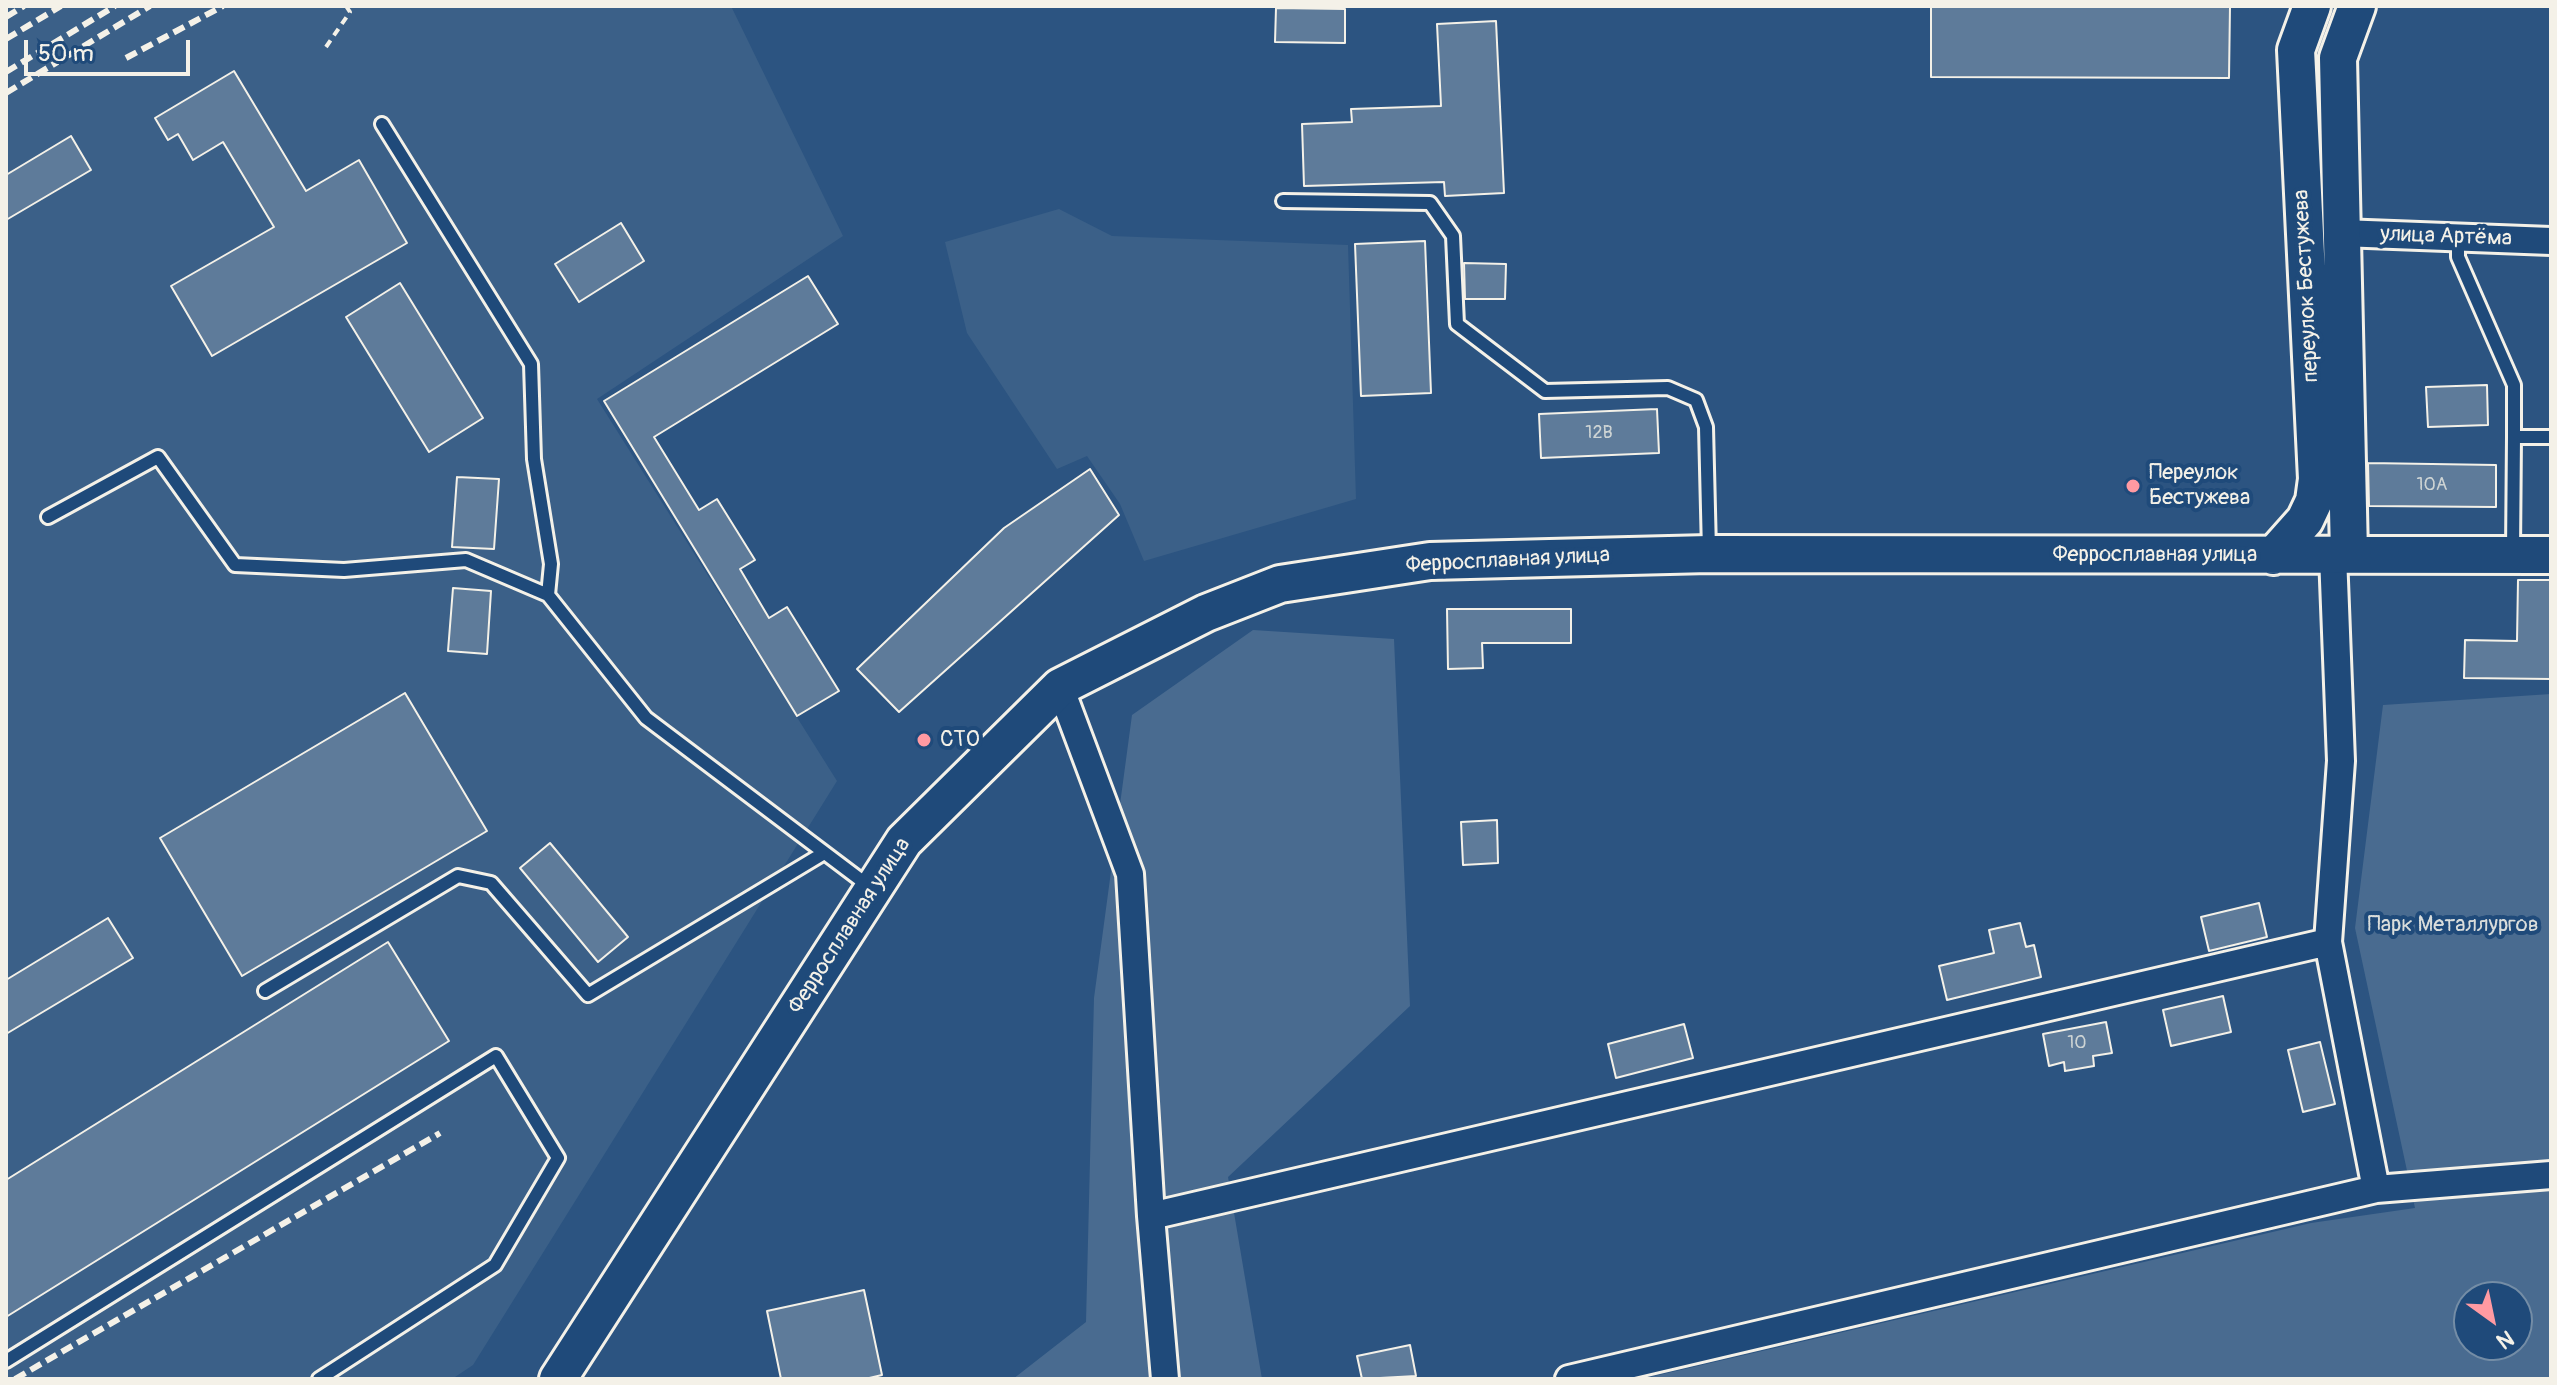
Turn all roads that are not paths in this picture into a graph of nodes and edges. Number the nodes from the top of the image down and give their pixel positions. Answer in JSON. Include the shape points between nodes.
{"nodes":[{"id":1,"x":2312,"y":6,"type":"edge"},
{"id":2,"x":2357,"y":6,"type":"edge"},
{"id":3,"x":382,"y":124,"type":"dead end"},
{"id":4,"x":1283,"y":201,"type":"dead end"},
{"id":5,"x":2341,"y":233,"type":"junction"},
{"id":6,"x":2458,"y":237,"type":"junction"},
{"id":7,"x":2551,"y":241,"type":"edge"},
{"id":8,"x":2514,"y":437,"type":"junction"},
{"id":9,"x":2551,"y":437,"type":"edge"},
{"id":10,"x":48,"y":517,"type":"dead end"},
{"id":11,"x":1709,"y":554,"type":"junction"},
{"id":12,"x":2341,"y":555,"type":"junction"},
{"id":13,"x":2513,"y":555,"type":"junction"},
{"id":14,"x":2551,"y":555,"type":"edge"},
{"id":15,"x":2273,"y":556,"type":"junction"},
{"id":16,"x":548,"y":595,"type":"junction"},
{"id":17,"x":1060,"y":687,"type":"junction"},
{"id":18,"x":824,"y":853,"type":"junction"},
{"id":19,"x":872,"y":889,"type":"junction"},
{"id":20,"x":2328,"y":942,"type":"junction"},
{"id":21,"x":265,"y":991,"type":"dead end"},
{"id":22,"x":2551,"y":1175,"type":"edge"},
{"id":23,"x":2376,"y":1189,"type":"junction"},
{"id":24,"x":1151,"y":1216,"type":"junction"},
{"id":25,"x":6,"y":1361,"type":"edge"},
{"id":26,"x":319,"y":1379,"type":"edge"},
{"id":27,"x":558,"y":1379,"type":"edge"},
{"id":28,"x":1165,"y":1379,"type":"edge"},
{"id":29,"x":1569,"y":1379,"type":"edge"}],
"edges":[{"from":1,"to":15,"type":"main road","name":"переулок Бестужева","via":[[2296,50],[2317,479],[2305,520]]},
{"from":2,"to":5,"type":"main road","name":"переулок Бестужева","via":[[2338,58]]},
{"from":3,"to":16,"type":"lane","via":[[531,364],[534,459],[551,564]]},
{"from":4,"to":11,"type":"lane","via":[[1430,203],[1453,236],[1457,324],[1545,391],[1668,388],[1696,400],[1706,427]]},
{"from":5,"to":6,"type":"street","name":"улица Артёма"},
{"from":5,"to":12,"type":"main road","name":"переулок Бестужева"},
{"from":6,"to":7,"type":"street","name":"улица Артёма"},
{"from":6,"to":8,"type":"lane","via":[[2458,257],[2514,385]]},
{"from":8,"to":9,"type":"lane"},
{"from":8,"to":13,"type":"lane"},
{"from":10,"to":16,"type":"lane","via":[[158,457],[235,565],[344,570],[466,560]]},
{"from":11,"to":15,"type":"main road","name":"Ферросплавная улица"},
{"from":11,"to":17,"type":"main road","name":"Ферросплавная улица","via":[[1430,561],[1280,584],[1206,613]]},
{"from":12,"to":13,"type":"main road","name":"Ферросплавная улица"},
{"from":12,"to":15,"type":"main road","name":"Ферросплавная улица"},
{"from":12,"to":20,"type":"street","via":[[2341,761]]},
{"from":13,"to":14,"type":"main road","name":"Ферросплавная улица"},
{"from":16,"to":18,"type":"lane","via":[[646,718]]},
{"from":17,"to":19,"type":"main road","name":"Ферросплавная улица","via":[[904,841]]},
{"from":17,"to":24,"type":"street","via":[[1130,874]]},
{"from":18,"to":19,"type":"lane"},
{"from":18,"to":21,"type":"lane","via":[[588,995],[491,883],[458,876]]},
{"from":19,"to":27,"type":"main road","name":"Ферросплавная улица"},
{"from":20,"to":23,"type":"street"},
{"from":20,"to":24,"type":"street"},
{"from":22,"to":23,"type":"street"},
{"from":23,"to":29,"type":"street"},
{"from":24,"to":28,"type":"street"},
{"from":25,"to":26,"type":"lane","via":[[496,1056],[558,1158],[495,1265]]}]}
